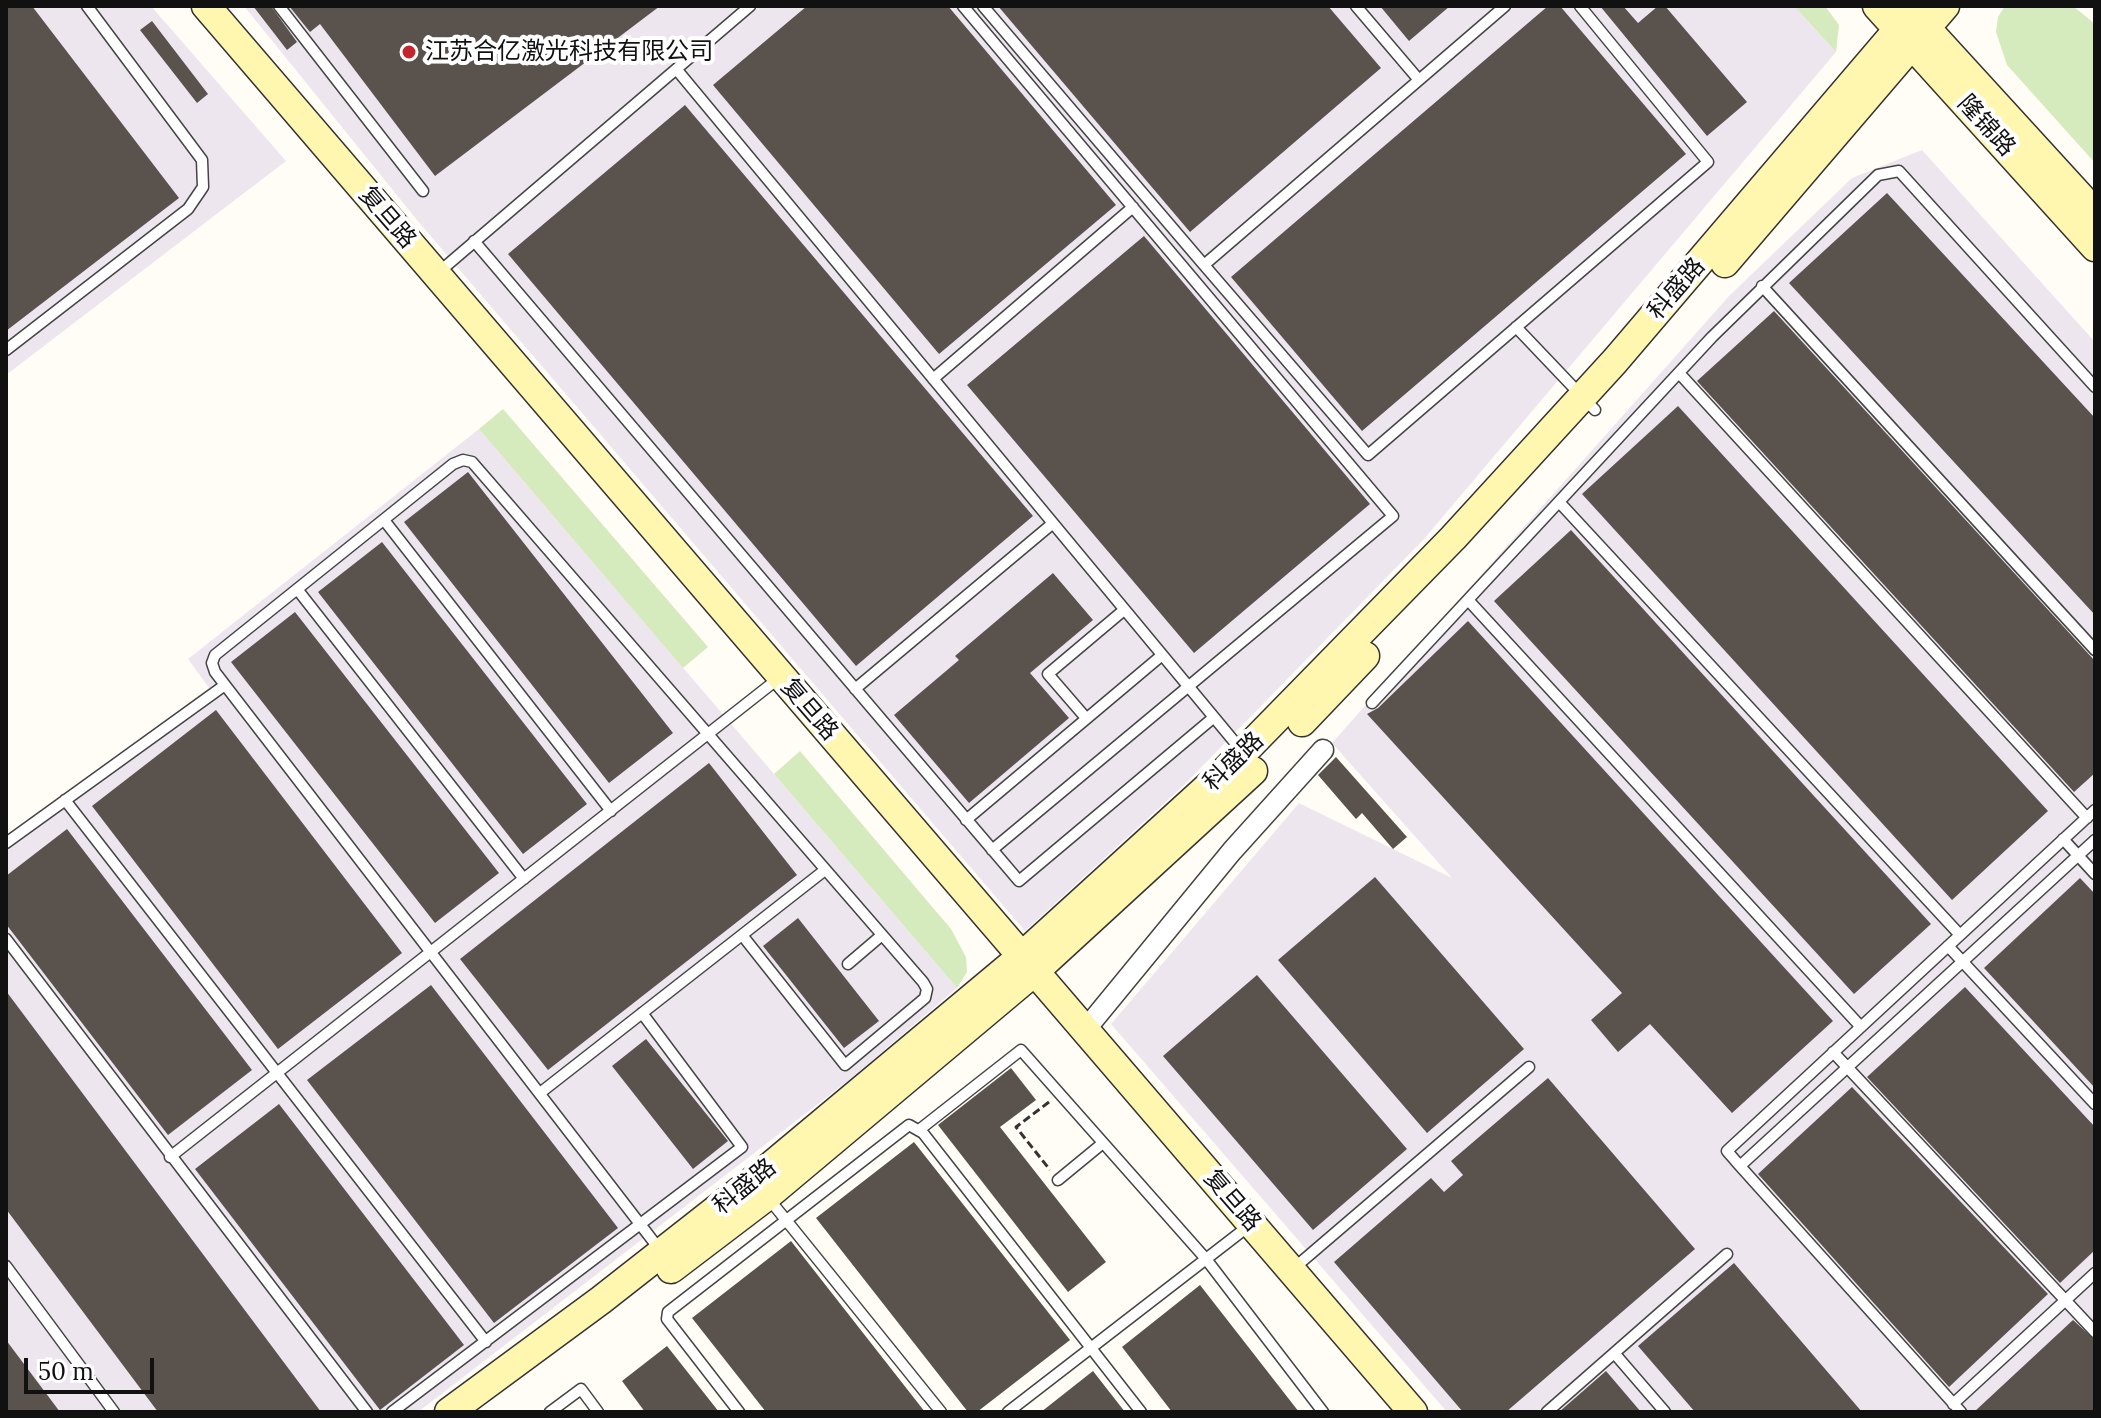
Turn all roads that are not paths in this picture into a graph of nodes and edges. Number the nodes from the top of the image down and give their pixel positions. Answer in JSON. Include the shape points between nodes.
{"nodes":[{"id":1,"x":87,"y":6,"type":"edge"},
{"id":2,"x":279,"y":6,"type":"edge"},
{"id":3,"x":750,"y":6,"type":"edge"},
{"id":4,"x":963,"y":6,"type":"edge"},
{"id":5,"x":983,"y":6,"type":"edge"},
{"id":6,"x":1356,"y":6,"type":"edge"},
{"id":7,"x":1505,"y":6,"type":"edge"},
{"id":8,"x":1580,"y":6,"type":"edge"},
{"id":9,"x":1877,"y":6,"type":"edge"},
{"id":10,"x":1945,"y":6,"type":"edge"},
{"id":11,"x":216,"y":12,"type":"edge"},
{"id":12,"x":1912,"y":21,"type":"edge"},
{"id":13,"x":677,"y":70,"type":"junction"},
{"id":14,"x":1419,"y":80,"type":"junction"},
{"id":15,"x":423,"y":191,"type":"dead end"},
{"id":16,"x":1133,"y":207,"type":"junction"},
{"id":17,"x":2095,"y":213,"type":"edge"},
{"id":18,"x":474,"y":241,"type":"junction"},
{"id":19,"x":2095,"y":247,"type":"edge"},
{"id":20,"x":1204,"y":265,"type":"junction"},
{"id":21,"x":436,"y":275,"type":"junction"},
{"id":22,"x":1762,"y":286,"type":"junction"},
{"id":23,"x":1516,"y":327,"type":"junction"},
{"id":24,"x":6,"y":350,"type":"edge"},
{"id":25,"x":1679,"y":373,"type":"junction"},
{"id":26,"x":933,"y":379,"type":"junction"},
{"id":27,"x":2095,"y":387,"type":"edge"},
{"id":28,"x":1589,"y":403,"type":"junction"},
{"id":29,"x":1560,"y":503,"type":"junction"},
{"id":30,"x":384,"y":520,"type":"junction"},
{"id":31,"x":1052,"y":524,"type":"junction"},
{"id":32,"x":297,"y":589,"type":"junction"},
{"id":33,"x":1469,"y":601,"type":"junction"},
{"id":34,"x":1124,"y":610,"type":"junction"},
{"id":35,"x":2095,"y":650,"type":"edge"},
{"id":36,"x":1161,"y":656,"type":"junction"},
{"id":37,"x":781,"y":677,"type":"junction"},
{"id":38,"x":225,"y":685,"type":"junction"},
{"id":39,"x":1188,"y":688,"type":"junction"},
{"id":40,"x":855,"y":689,"type":"junction"},
{"id":41,"x":1372,"y":703,"type":"dead end"},
{"id":42,"x":1086,"y":718,"type":"junction"},
{"id":43,"x":1213,"y":718,"type":"junction"},
{"id":44,"x":708,"y":734,"type":"junction"},
{"id":45,"x":1323,"y":750,"type":"dead end"},
{"id":46,"x":1251,"y":759,"type":"junction"},
{"id":47,"x":65,"y":800,"type":"junction"},
{"id":48,"x":611,"y":811,"type":"junction"},
{"id":49,"x":2091,"y":814,"type":"edge"},
{"id":50,"x":966,"y":820,"type":"junction"},
{"id":51,"x":2063,"y":839,"type":"junction"},
{"id":52,"x":2095,"y":840,"type":"edge"},
{"id":53,"x":6,"y":843,"type":"edge"},
{"id":54,"x":992,"y":850,"type":"junction"},
{"id":55,"x":2078,"y":856,"type":"junction"},
{"id":56,"x":825,"y":870,"type":"junction"},
{"id":57,"x":2095,"y":874,"type":"edge"},
{"id":58,"x":524,"y":879,"type":"junction"},
{"id":59,"x":742,"y":935,"type":"junction"},
{"id":60,"x":882,"y":935,"type":"junction"},
{"id":61,"x":1960,"y":935,"type":"junction"},
{"id":62,"x":6,"y":939,"type":"edge"},
{"id":63,"x":1948,"y":946,"type":"junction"},
{"id":64,"x":431,"y":951,"type":"junction"},
{"id":65,"x":1962,"y":962,"type":"junction"},
{"id":66,"x":848,"y":964,"type":"dead end"},
{"id":67,"x":1028,"y":965,"type":"junction"},
{"id":68,"x":642,"y":1013,"type":"junction"},
{"id":69,"x":1861,"y":1027,"type":"junction"},
{"id":70,"x":1085,"y":1030,"type":"junction"},
{"id":71,"x":1833,"y":1052,"type":"junction"},
{"id":72,"x":1529,"y":1067,"type":"dead end"},
{"id":73,"x":1847,"y":1067,"type":"junction"},
{"id":74,"x":277,"y":1073,"type":"junction"},
{"id":75,"x":540,"y":1093,"type":"junction"},
{"id":76,"x":2095,"y":1104,"type":"edge"},
{"id":77,"x":919,"y":1130,"type":"junction"},
{"id":78,"x":1103,"y":1143,"type":"junction"},
{"id":79,"x":170,"y":1157,"type":"junction"},
{"id":80,"x":1740,"y":1166,"type":"junction"},
{"id":81,"x":1058,"y":1180,"type":"road end"},
{"id":82,"x":760,"y":1188,"type":"junction"},
{"id":83,"x":785,"y":1219,"type":"junction"},
{"id":84,"x":1251,"y":1224,"type":"junction"},
{"id":85,"x":641,"y":1225,"type":"junction"},
{"id":86,"x":1727,"y":1254,"type":"dead end"},
{"id":87,"x":1206,"y":1259,"type":"junction"},
{"id":88,"x":668,"y":1260,"type":"junction"},
{"id":89,"x":6,"y":1266,"type":"edge"},
{"id":90,"x":1291,"y":1270,"type":"junction"},
{"id":91,"x":2095,"y":1273,"type":"edge"},
{"id":92,"x":2065,"y":1301,"type":"junction"},
{"id":93,"x":2095,"y":1332,"type":"edge"},
{"id":94,"x":486,"y":1342,"type":"junction"},
{"id":95,"x":1090,"y":1347,"type":"junction"},
{"id":96,"x":1615,"y":1354,"type":"junction"},
{"id":97,"x":1957,"y":1408,"type":"edge"},
{"id":98,"x":114,"y":1412,"type":"edge"},
{"id":99,"x":367,"y":1412,"type":"edge"},
{"id":100,"x":392,"y":1412,"type":"edge"},
{"id":101,"x":458,"y":1412,"type":"edge"},
{"id":102,"x":550,"y":1412,"type":"edge"},
{"id":103,"x":598,"y":1412,"type":"edge"},
{"id":104,"x":739,"y":1412,"type":"edge"},
{"id":105,"x":941,"y":1412,"type":"edge"},
{"id":106,"x":1008,"y":1412,"type":"edge"},
{"id":107,"x":1141,"y":1412,"type":"edge"},
{"id":108,"x":1323,"y":1412,"type":"edge"},
{"id":109,"x":1413,"y":1412,"type":"edge"},
{"id":110,"x":1547,"y":1412,"type":"edge"},
{"id":111,"x":1665,"y":1412,"type":"edge"}],
"edges":[{"from":1,"to":24,"type":"lane","via":[[202,160],[203,187],[188,209]]},
{"from":2,"to":15,"type":"lane"},
{"from":3,"to":13,"type":"lane"},
{"from":4,"to":16,"type":"lane"},
{"from":5,"to":20,"type":"lane"},
{"from":6,"to":14,"type":"lane"},
{"from":7,"to":14,"type":"lane"},
{"from":8,"to":23,"type":"lane","via":[[1708,162]]},
{"from":9,"to":12,"type":"street","name":"隆锦路"},
{"from":10,"to":12,"type":"street","name":"科盛路"},
{"from":11,"to":21,"type":"street","name":"复旦路"},
{"from":12,"to":17,"type":"street","name":"隆锦路"},
{"from":12,"to":19,"type":"street","name":"隆锦路"},
{"from":12,"to":28,"type":"street","name":"科盛路"},
{"from":13,"to":18,"type":"lane"},
{"from":13,"to":26,"type":"lane"},
{"from":14,"to":20,"type":"lane"},
{"from":16,"to":26,"type":"lane"},
{"from":16,"to":39,"type":"lane","via":[[1393,516]]},
{"from":18,"to":21,"type":"lane"},
{"from":18,"to":40,"type":"lane"},
{"from":20,"to":23,"type":"lane","via":[[1368,455]]},
{"from":21,"to":37,"type":"street","name":"复旦路"},
{"from":22,"to":25,"type":"lane"},
{"from":22,"to":27,"type":"lane","via":[[1867,183],[1899,171]]},
{"from":22,"to":35,"type":"lane"},
{"from":23,"to":28,"type":"lane"},
{"from":25,"to":29,"type":"lane"},
{"from":25,"to":49,"type":"lane"},
{"from":26,"to":31,"type":"lane"},
{"from":28,"to":46,"type":"street","name":"科盛路","via":[[1495,520]]},
{"from":29,"to":33,"type":"lane"},
{"from":29,"to":61,"type":"lane"},
{"from":30,"to":32,"type":"lane"},
{"from":30,"to":44,"type":"lane","via":[[453,464],[472,462]]},
{"from":30,"to":48,"type":"lane"},
{"from":31,"to":34,"type":"lane"},
{"from":31,"to":40,"type":"lane"},
{"from":32,"to":38,"type":"lane","via":[[215,655],[215,672]]},
{"from":32,"to":58,"type":"lane"},
{"from":33,"to":41,"type":"lane"},
{"from":33,"to":69,"type":"lane"},
{"from":34,"to":36,"type":"lane"},
{"from":34,"to":42,"type":"lane","via":[[1048,674]]},
{"from":36,"to":39,"type":"lane"},
{"from":36,"to":42,"type":"lane"},
{"from":37,"to":44,"type":"lane"},
{"from":37,"to":67,"type":"street","name":"复旦路"},
{"from":38,"to":47,"type":"lane"},
{"from":38,"to":64,"type":"lane"},
{"from":39,"to":43,"type":"lane"},
{"from":39,"to":54,"type":"lane"},
{"from":40,"to":50,"type":"lane"},
{"from":42,"to":50,"type":"lane"},
{"from":43,"to":46,"type":"lane"},
{"from":43,"to":54,"type":"lane","via":[[1019,881]]},
{"from":44,"to":48,"type":"lane"},
{"from":44,"to":56,"type":"lane"},
{"from":45,"to":70,"type":"street"},
{"from":46,"to":67,"type":"street","name":"科盛路"},
{"from":47,"to":53,"type":"lane"},
{"from":47,"to":74,"type":"lane"},
{"from":48,"to":58,"type":"lane"},
{"from":49,"to":51,"type":"lane"},
{"from":50,"to":54,"type":"lane"},
{"from":51,"to":55,"type":"lane"},
{"from":51,"to":61,"type":"lane"},
{"from":52,"to":55,"type":"lane"},
{"from":55,"to":57,"type":"lane"},
{"from":55,"to":65,"type":"lane"},
{"from":56,"to":59,"type":"lane"},
{"from":56,"to":60,"type":"lane"},
{"from":58,"to":64,"type":"lane"},
{"from":59,"to":60,"type":"lane","via":[[845,1065],[925,998],[923,982]]},
{"from":59,"to":68,"type":"lane"},
{"from":60,"to":66,"type":"lane"},
{"from":61,"to":63,"type":"lane"},
{"from":62,"to":79,"type":"lane"},
{"from":63,"to":65,"type":"lane"},
{"from":63,"to":69,"type":"lane"},
{"from":64,"to":74,"type":"lane"},
{"from":64,"to":75,"type":"lane"},
{"from":65,"to":73,"type":"lane"},
{"from":65,"to":76,"type":"lane"},
{"from":67,"to":70,"type":"street","name":"复旦路"},
{"from":67,"to":82,"type":"street","name":"科盛路"},
{"from":68,"to":75,"type":"lane"},
{"from":68,"to":85,"type":"lane","via":[[742,1147]]},
{"from":69,"to":71,"type":"lane"},
{"from":70,"to":84,"type":"street","name":"复旦路"},
{"from":71,"to":73,"type":"lane"},
{"from":71,"to":80,"type":"lane","via":[[1727,1151]]},
{"from":72,"to":90,"type":"lane"},
{"from":73,"to":80,"type":"lane"},
{"from":73,"to":92,"type":"lane"},
{"from":74,"to":79,"type":"lane"},
{"from":74,"to":94,"type":"lane"},
{"from":75,"to":85,"type":"lane"},
{"from":77,"to":78,"type":"lane","via":[[1021,1050]]},
{"from":77,"to":83,"type":"lane","via":[[903,1128]]},
{"from":77,"to":95,"type":"lane"},
{"from":78,"to":81,"type":"lane"},
{"from":78,"to":87,"type":"lane"},
{"from":79,"to":99,"type":"lane"},
{"from":80,"to":97,"type":"lane"},
{"from":82,"to":83,"type":"lane"},
{"from":82,"to":88,"type":"street","name":"科盛路"},
{"from":83,"to":104,"type":"lane","via":[[678,1302],[667,1319]]},
{"from":83,"to":105,"type":"lane"},
{"from":84,"to":87,"type":"lane"},
{"from":84,"to":90,"type":"street","name":"复旦路"},
{"from":85,"to":88,"type":"lane"},
{"from":85,"to":94,"type":"lane"},
{"from":86,"to":96,"type":"lane"},
{"from":87,"to":95,"type":"lane"},
{"from":87,"to":108,"type":"lane"},
{"from":88,"to":101,"type":"street","name":"科盛路"},
{"from":89,"to":98,"type":"lane"},
{"from":90,"to":109,"type":"street","name":"复旦路"},
{"from":91,"to":92,"type":"lane"},
{"from":92,"to":93,"type":"lane"},
{"from":92,"to":97,"type":"lane"},
{"from":94,"to":100,"type":"lane"},
{"from":95,"to":106,"type":"lane"},
{"from":95,"to":107,"type":"lane"},
{"from":96,"to":110,"type":"lane"},
{"from":96,"to":111,"type":"lane"},
{"from":102,"to":103,"type":"lane","via":[[581,1389]]}]}
